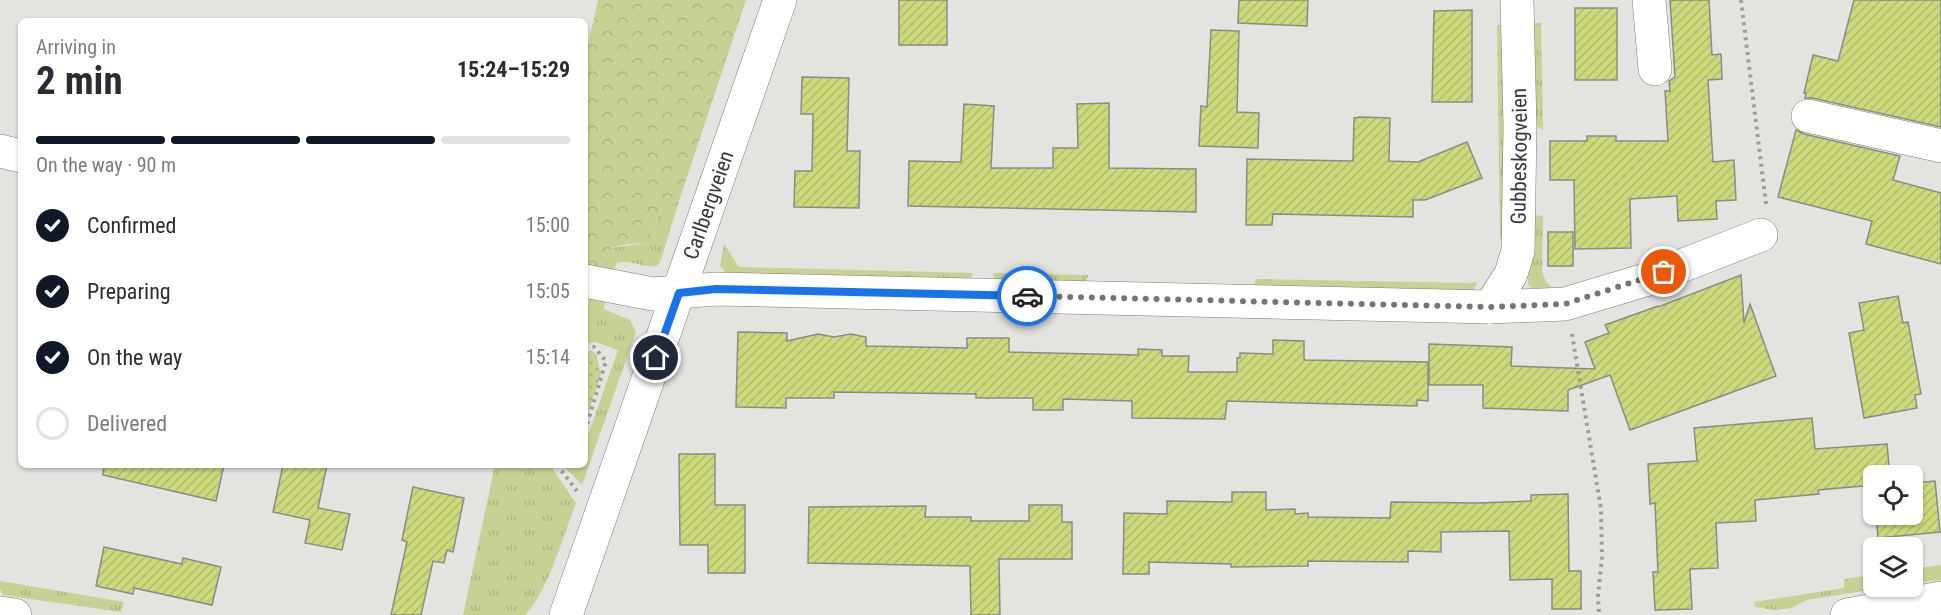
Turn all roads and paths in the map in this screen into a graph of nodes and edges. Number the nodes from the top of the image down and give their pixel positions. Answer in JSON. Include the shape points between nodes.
{"nodes":[{"id":1,"x":780,"y":0,"type":"edge"},
{"id":2,"x":1517,"y":0,"type":"edge"},
{"id":3,"x":1649,"y":0,"type":"edge"},
{"id":4,"x":1741,"y":0,"type":"edge"},
{"id":5,"x":1655,"y":69,"type":"dead end"},
{"id":6,"x":1808,"y":116,"type":"dead end"},
{"id":7,"x":1941,"y":146,"type":"edge"},
{"id":8,"x":0,"y":151,"type":"edge"},
{"id":9,"x":18,"y":155,"type":"edge"},
{"id":10,"x":1761,"y":235,"type":"joint"},
{"id":11,"x":588,"y":282,"type":"edge"},
{"id":12,"x":679,"y":293,"type":"junction"},
{"id":13,"x":1565,"y":304,"type":"junction"},
{"id":14,"x":1490,"y":307,"type":"junction"},
{"id":15,"x":588,"y":348,"type":"edge"},
{"id":16,"x":588,"y":421,"type":"edge"},
{"id":17,"x":559,"y":468,"type":"edge"},
{"id":18,"x":584,"y":499,"type":"dead end"},
{"id":19,"x":1941,"y":598,"type":"edge"},
{"id":20,"x":0,"y":613,"type":"edge"},
{"id":21,"x":15,"y":615,"type":"edge"},
{"id":22,"x":566,"y":615,"type":"edge"},
{"id":23,"x":1599,"y":615,"type":"edge"},
{"id":24,"x":1847,"y":615,"type":"edge"}],
"edges":[{"from":1,"to":12,"type":"street","name":"Carlbergveien"},
{"from":2,"to":14,"type":"street","name":"Gubbeskogveien","via":[[1518,251],[1511,274]]},
{"from":3,"to":5,"type":"street"},
{"from":4,"to":10,"type":"path","via":[[1768,218]]},
{"from":6,"to":7,"type":"street"},
{"from":8,"to":9,"type":"street"},
{"from":10,"to":13,"type":"street","via":[[1645,280]]},
{"from":11,"to":12,"type":"street","via":[[653,294]]},
{"from":12,"to":14,"type":"street","via":[[716,289]]},
{"from":12,"to":22,"type":"street","name":"Carlbergveien"},
{"from":13,"to":14,"type":"street"},
{"from":13,"to":23,"type":"path","via":[[1601,509]]},
{"from":15,"to":16,"type":"path","via":[[594,347],[606,361]]},
{"from":17,"to":18,"type":"path"},
{"from":19,"to":24,"type":"street"},
{"from":20,"to":21,"type":"street"}]}
